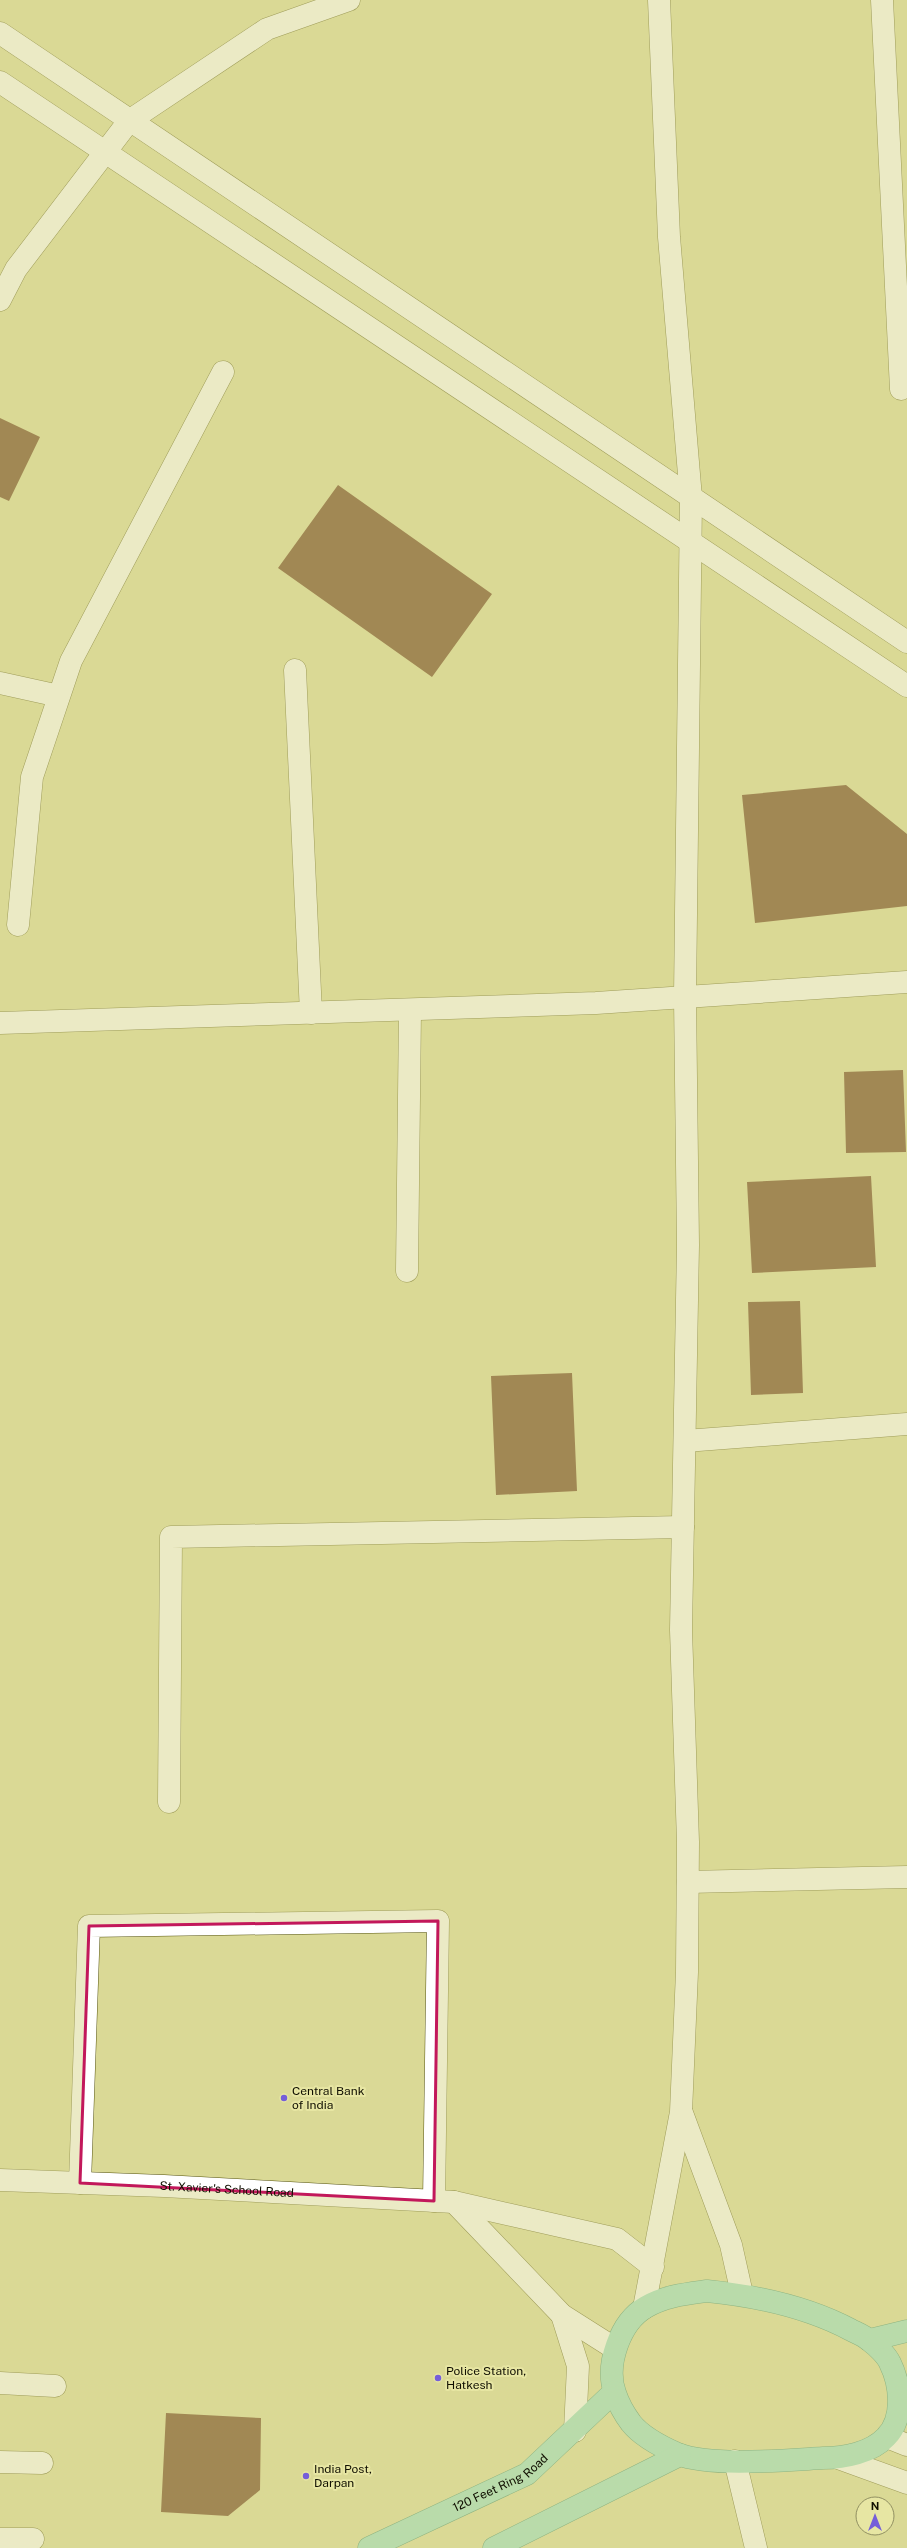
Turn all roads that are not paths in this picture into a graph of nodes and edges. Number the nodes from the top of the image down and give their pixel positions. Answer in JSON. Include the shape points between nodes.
{"nodes":[{"id":1,"x":350,"y":0,"type":"edge"},
{"id":2,"x":659,"y":0,"type":"edge"},
{"id":3,"x":882,"y":0,"type":"edge"},
{"id":4,"x":0,"y":34,"type":"edge"},
{"id":5,"x":0,"y":82,"type":"edge"},
{"id":6,"x":129,"y":121,"type":"junction"},
{"id":7,"x":104,"y":151,"type":"junction"},
{"id":8,"x":0,"y":300,"type":"edge"},
{"id":9,"x":223,"y":372,"type":"dead end"},
{"id":10,"x":901,"y":389,"type":"dead end"},
{"id":11,"x":691,"y":498,"type":"junction"},
{"id":12,"x":690,"y":541,"type":"junction"},
{"id":13,"x":907,"y":642,"type":"edge"},
{"id":14,"x":295,"y":670,"type":"dead end"},
{"id":15,"x":0,"y":683,"type":"edge"},
{"id":16,"x":907,"y":686,"type":"edge"},
{"id":17,"x":59,"y":696,"type":"junction"},
{"id":18,"x":18,"y":925,"type":"dead end"},
{"id":19,"x":907,"y":982,"type":"edge"},
{"id":20,"x":685,"y":997,"type":"junction"},
{"id":21,"x":410,"y":1010,"type":"junction"},
{"id":22,"x":311,"y":1013,"type":"junction"},
{"id":23,"x":0,"y":1023,"type":"edge"},
{"id":24,"x":407,"y":1271,"type":"dead end"},
{"id":25,"x":907,"y":1424,"type":"edge"},
{"id":26,"x":685,"y":1440,"type":"junction"},
{"id":27,"x":683,"y":1527,"type":"junction"},
{"id":28,"x":169,"y":1802,"type":"dead end"},
{"id":29,"x":907,"y":1877,"type":"edge"},
{"id":30,"x":688,"y":1882,"type":"junction"},
{"id":31,"x":681,"y":2112,"type":"junction"},
{"id":32,"x":0,"y":2180,"type":"edge"},
{"id":33,"x":80,"y":2183,"type":"junction"},
{"id":34,"x":444,"y":2201,"type":"junction"},
{"id":35,"x":653,"y":2267,"type":"junction"},
{"id":36,"x":742,"y":2294,"type":"junction"},
{"id":37,"x":644,"y":2308,"type":"junction"},
{"id":38,"x":562,"y":2315,"type":"junction"},
{"id":39,"x":907,"y":2331,"type":"edge"},
{"id":40,"x":870,"y":2340,"type":"junction"},
{"id":41,"x":614,"y":2348,"type":"junction"},
{"id":42,"x":0,"y":2383,"type":"edge"},
{"id":43,"x":55,"y":2386,"type":"dead end"},
{"id":44,"x":903,"y":2390,"type":"edge"},
{"id":45,"x":614,"y":2392,"type":"junction"},
{"id":46,"x":575,"y":2431,"type":"junction"},
{"id":47,"x":887,"y":2437,"type":"junction"},
{"id":48,"x":907,"y":2445,"type":"edge"},
{"id":49,"x":680,"y":2455,"type":"junction"},
{"id":50,"x":838,"y":2458,"type":"junction"},
{"id":51,"x":735,"y":2461,"type":"junction"},
{"id":52,"x":0,"y":2462,"type":"edge"},
{"id":53,"x":42,"y":2464,"type":"dead end"},
{"id":54,"x":907,"y":2483,"type":"edge"},
{"id":55,"x":0,"y":2539,"type":"edge"},
{"id":56,"x":33,"y":2540,"type":"dead end"},
{"id":57,"x":369,"y":2548,"type":"edge"},
{"id":58,"x":494,"y":2548,"type":"edge"},
{"id":59,"x":756,"y":2548,"type":"edge"}],
"edges":[{"from":1,"to":6,"type":"street","via":[[267,29]]},
{"from":2,"to":11,"type":"street","via":[[669,237]]},
{"from":3,"to":10,"type":"street"},
{"from":4,"to":6,"type":"street"},
{"from":5,"to":7,"type":"street"},
{"from":6,"to":7,"type":"street"},
{"from":6,"to":11,"type":"street"},
{"from":7,"to":8,"type":"street","via":[[16,269]]},
{"from":7,"to":12,"type":"street"},
{"from":9,"to":17,"type":"street","via":[[71,661]]},
{"from":11,"to":12,"type":"street"},
{"from":11,"to":13,"type":"street"},
{"from":12,"to":16,"type":"street"},
{"from":12,"to":20,"type":"street"},
{"from":14,"to":22,"type":"street"},
{"from":15,"to":17,"type":"street"},
{"from":17,"to":18,"type":"street","via":[[32,777]]},
{"from":19,"to":20,"type":"street"},
{"from":20,"to":21,"type":"street"},
{"from":20,"to":26,"type":"street","via":[[688,1245]]},
{"from":21,"to":22,"type":"street"},
{"from":21,"to":24,"type":"street"},
{"from":22,"to":23,"type":"street"},
{"from":25,"to":26,"type":"street"},
{"from":26,"to":27,"type":"street"},
{"from":27,"to":28,"type":"street","via":[[171,1537]]},
{"from":27,"to":30,"type":"street","via":[[681,1630]]},
{"from":29,"to":30,"type":"street"},
{"from":30,"to":31,"type":"street"},
{"from":31,"to":35,"type":"street"},
{"from":31,"to":36,"type":"street","via":[[731,2245]]},
{"from":32,"to":33,"type":"street","name":"St. Xavier's School Road"},
{"from":33,"to":34,"type":"street","name":"St. Xavier's School Road"},
{"from":33,"to":34,"type":"street","via":[[89,1926],[438,1921]]},
{"from":34,"to":35,"type":"street","name":"St. Xavier's School Road","via":[[617,2238]]},
{"from":34,"to":38,"type":"street"},
{"from":35,"to":37,"type":"street"},
{"from":36,"to":37,"type":"main road","via":[[707,2291],[673,2295]]},
{"from":36,"to":40,"type":"main road","via":[[828,2317]]},
{"from":37,"to":41,"type":"main road","via":[[626,2326]]},
{"from":38,"to":41,"type":"street"},
{"from":38,"to":46,"type":"street","via":[[578,2366]]},
{"from":39,"to":40,"type":"main road"},
{"from":40,"to":44,"type":"main road","via":[[890,2362]]},
{"from":41,"to":45,"type":"main road"},
{"from":42,"to":43,"type":"street"},
{"from":44,"to":47,"type":"main road","via":[[898,2419]]},
{"from":45,"to":46,"type":"main road","name":"120 Feet Ring Road"},
{"from":45,"to":49,"type":"main road","via":[[632,2424],[653,2442]]},
{"from":46,"to":57,"type":"main road","name":"120 Feet Ring Road","via":[[527,2474]]},
{"from":47,"to":48,"type":"street"},
{"from":47,"to":50,"type":"main road","via":[[870,2448]]},
{"from":49,"to":51,"type":"main road"},
{"from":49,"to":58,"type":"main road"},
{"from":50,"to":51,"type":"main road"},
{"from":50,"to":54,"type":"street"},
{"from":51,"to":59,"type":"street"},
{"from":52,"to":53,"type":"street"},
{"from":55,"to":56,"type":"street"}]}
